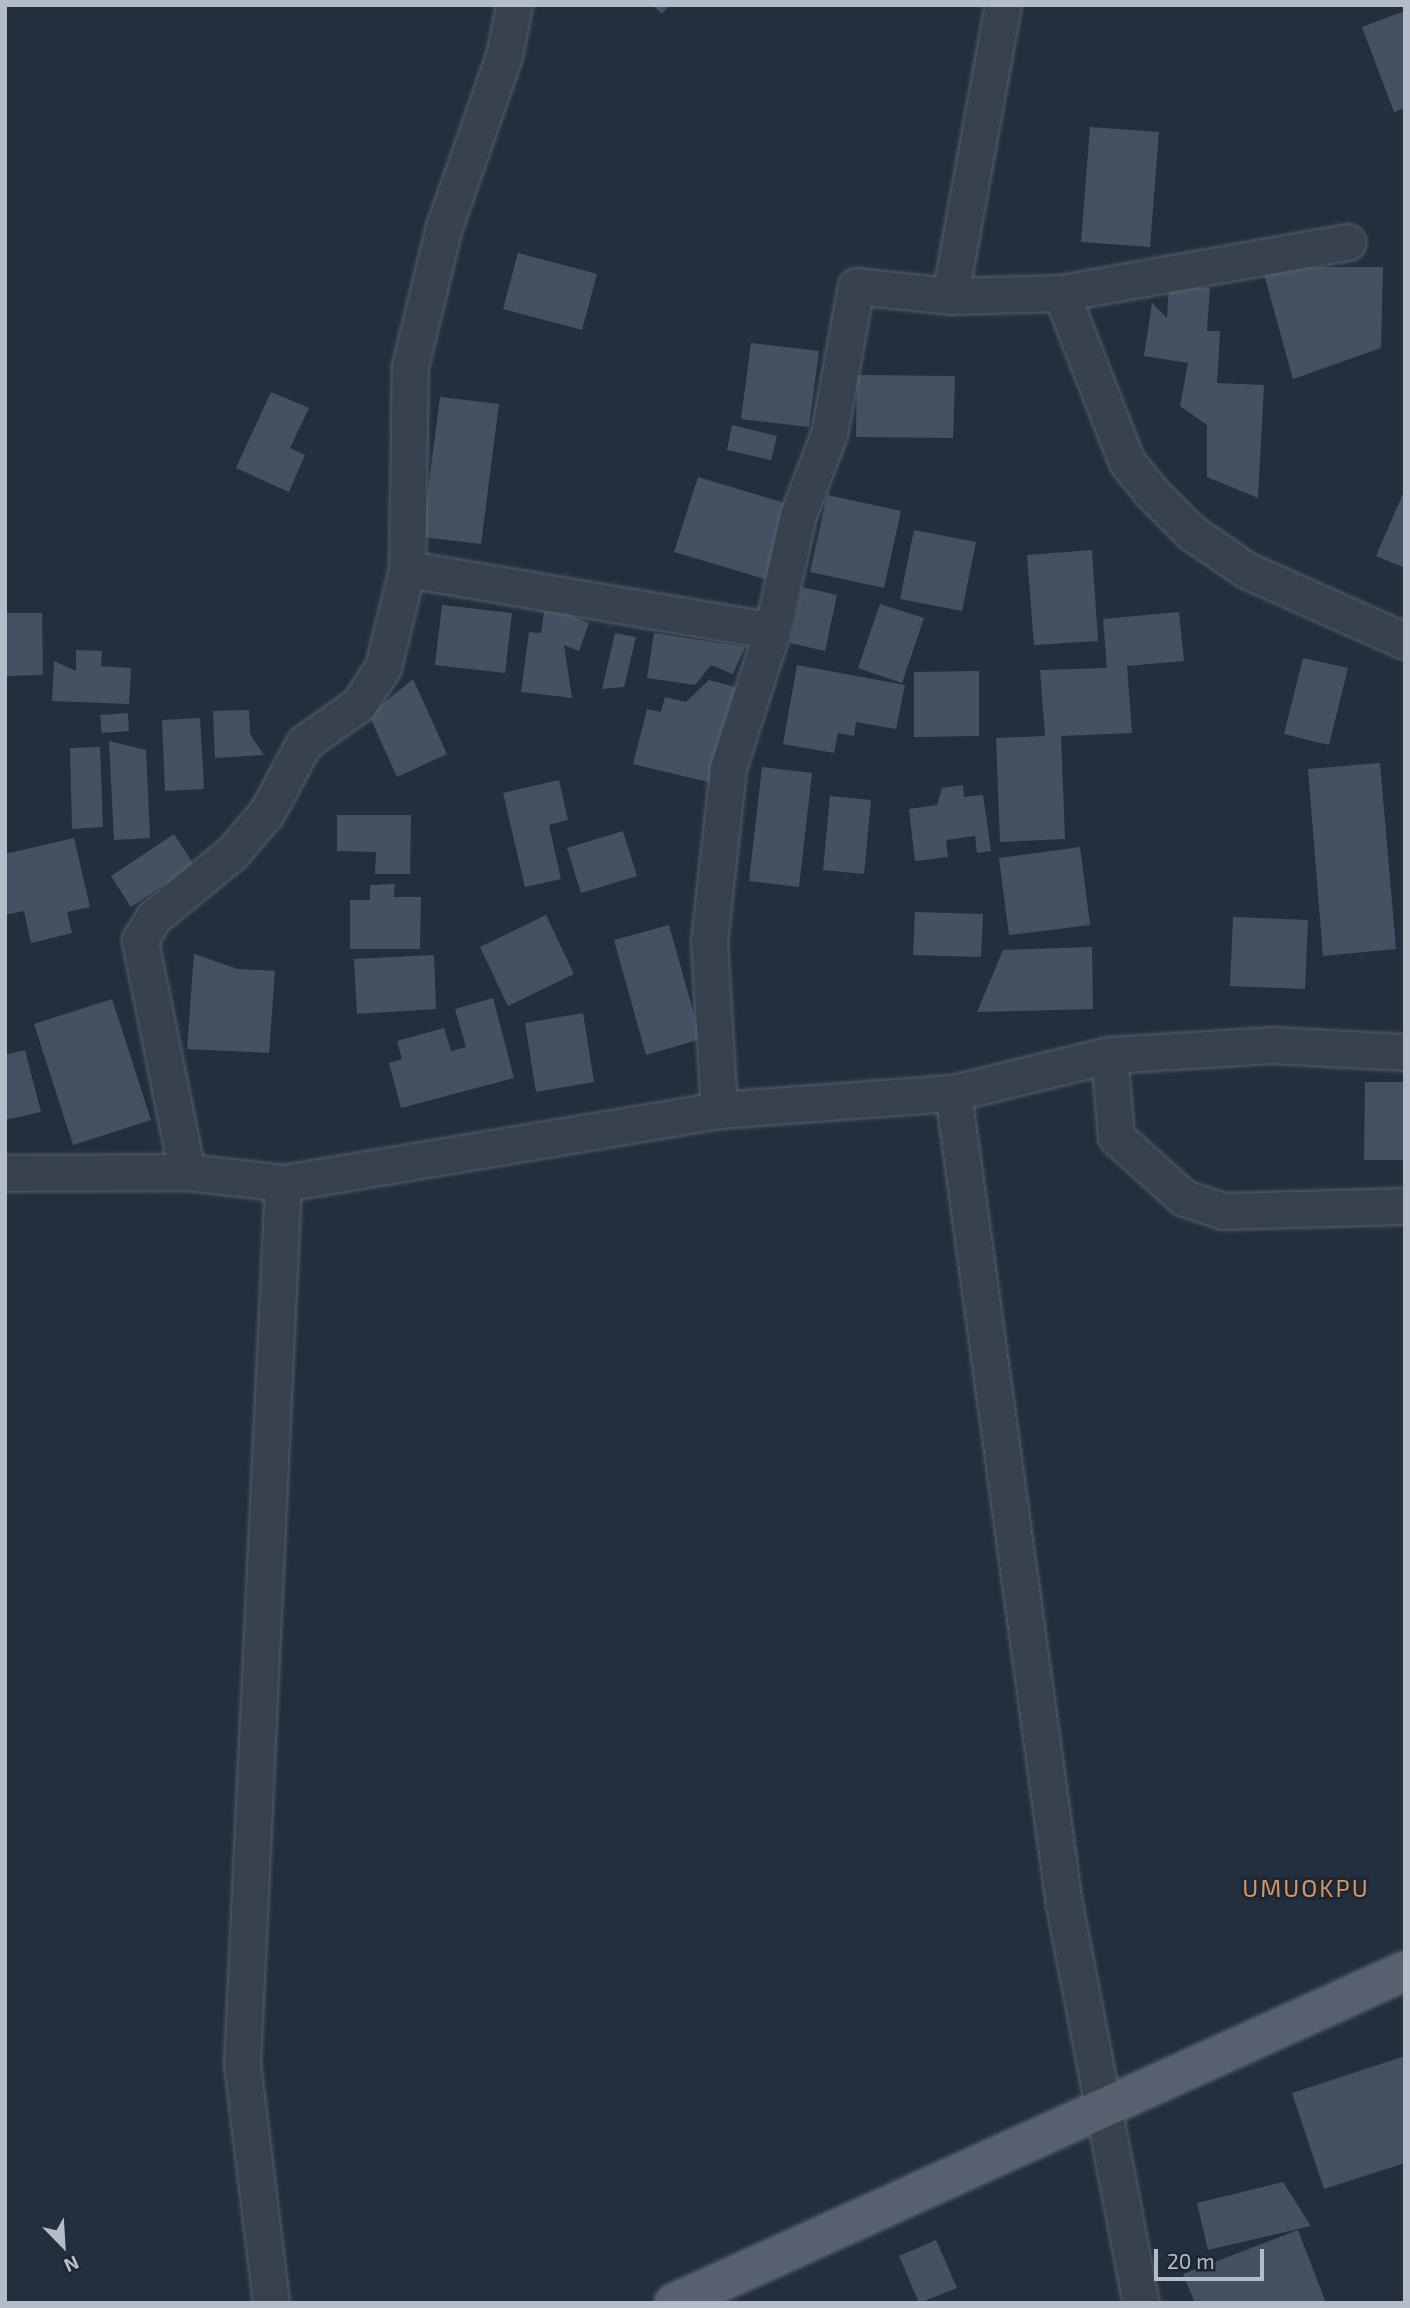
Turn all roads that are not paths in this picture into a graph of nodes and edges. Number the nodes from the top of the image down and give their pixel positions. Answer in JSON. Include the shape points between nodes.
{"nodes":[{"id":1,"x":514,"y":5,"type":"edge"},
{"id":2,"x":1003,"y":5,"type":"edge"},
{"id":3,"x":1347,"y":243,"type":"dead end"},
{"id":4,"x":1060,"y":293,"type":"junction"},
{"id":5,"x":950,"y":296,"type":"junction"},
{"id":6,"x":408,"y":569,"type":"junction"},
{"id":7,"x":772,"y":631,"type":"junction"},
{"id":8,"x":1405,"y":641,"type":"edge"},
{"id":9,"x":1405,"y":1052,"type":"edge"},
{"id":10,"x":1109,"y":1055,"type":"junction"},
{"id":11,"x":953,"y":1093,"type":"junction"},
{"id":12,"x":719,"y":1110,"type":"junction"},
{"id":13,"x":187,"y":1172,"type":"junction"},
{"id":14,"x":5,"y":1173,"type":"edge"},
{"id":15,"x":283,"y":1184,"type":"junction"},
{"id":16,"x":1405,"y":1206,"type":"edge"},
{"id":17,"x":1405,"y":1970,"type":"edge"},
{"id":18,"x":1103,"y":2107,"type":"junction"},
{"id":19,"x":271,"y":2303,"type":"edge"},
{"id":20,"x":674,"y":2303,"type":"edge"},
{"id":21,"x":1141,"y":2303,"type":"edge"}],
"edges":[{"from":1,"to":6,"type":"street","via":[[504,56],[444,228],[410,366]]},
{"from":2,"to":5,"type":"street"},
{"from":3,"to":4,"type":"street"},
{"from":4,"to":5,"type":"street"},
{"from":4,"to":8,"type":"street","via":[[1127,462],[1191,533],[1246,570]]},
{"from":5,"to":7,"type":"street","via":[[856,286],[828,434],[798,515]]},
{"from":6,"to":7,"type":"street"},
{"from":6,"to":13,"type":"street","via":[[383,667],[359,704],[304,743],[267,811],[232,853],[154,917],[140,940]]},
{"from":7,"to":12,"type":"street","via":[[728,768],[713,888],[709,940]]},
{"from":9,"to":10,"type":"street","via":[[1271,1045]]},
{"from":10,"to":11,"type":"street"},
{"from":10,"to":16,"type":"street","via":[[1116,1137],[1184,1198],[1223,1211]]},
{"from":11,"to":12,"type":"street"},
{"from":11,"to":18,"type":"street","via":[[1065,1905]]},
{"from":12,"to":15,"type":"street"},
{"from":13,"to":14,"type":"street"},
{"from":13,"to":15,"type":"street"},
{"from":15,"to":19,"type":"street","via":[[242,2064]]},
{"from":17,"to":18,"type":"main road"},
{"from":18,"to":20,"type":"main road"},
{"from":18,"to":21,"type":"street"}]}
